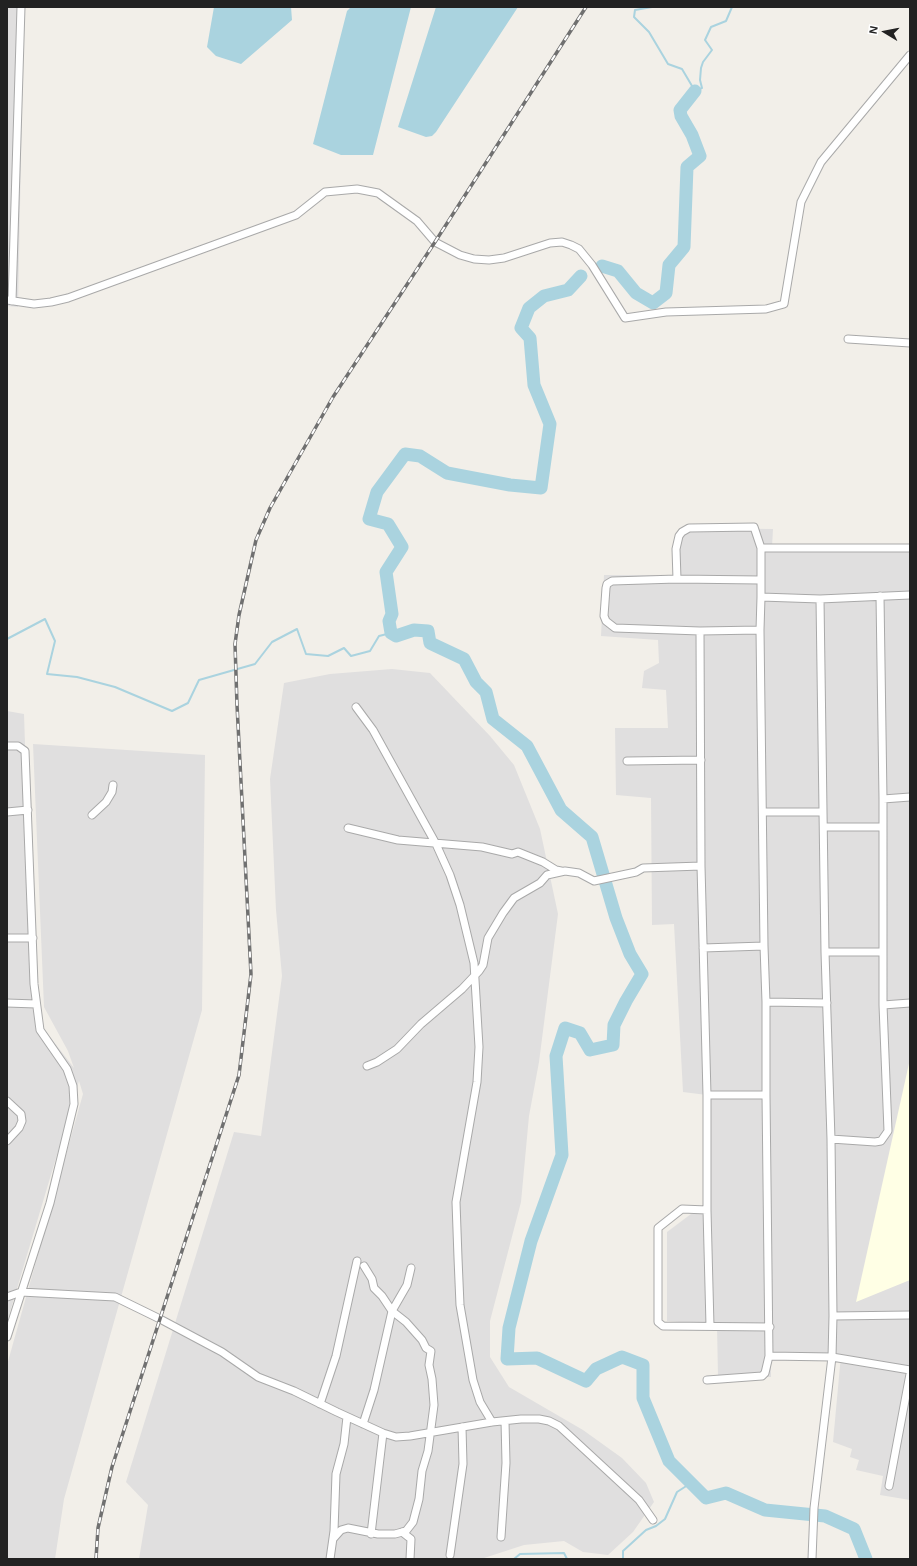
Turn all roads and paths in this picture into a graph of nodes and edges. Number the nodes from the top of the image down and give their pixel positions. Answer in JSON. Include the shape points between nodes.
{"nodes":[{"id":1,"x":21,"y":7,"type":"edge"},
{"id":2,"x":910,"y":55,"type":"edge"},
{"id":3,"x":10,"y":301,"type":"edge"},
{"id":4,"x":848,"y":339,"type":"dead end"},
{"id":5,"x":910,"y":343,"type":"edge"},
{"id":6,"x":761,"y":548,"type":"junction"},
{"id":7,"x":910,"y":548,"type":"edge"},
{"id":8,"x":677,"y":579,"type":"junction"},
{"id":9,"x":760,"y":580,"type":"junction"},
{"id":10,"x":910,"y":595,"type":"edge"},
{"id":11,"x":880,"y":596,"type":"junction"},
{"id":12,"x":762,"y":597,"type":"junction"},
{"id":13,"x":820,"y":598,"type":"junction"},
{"id":14,"x":760,"y":630,"type":"junction"},
{"id":15,"x":700,"y":631,"type":"junction"},
{"id":16,"x":356,"y":707,"type":"dead end"},
{"id":17,"x":7,"y":746,"type":"edge"},
{"id":18,"x":702,"y":760,"type":"junction"},
{"id":19,"x":627,"y":761,"type":"dead end"},
{"id":20,"x":113,"y":785,"type":"dead end"},
{"id":21,"x":910,"y":797,"type":"edge"},
{"id":22,"x":883,"y":799,"type":"junction"},
{"id":23,"x":28,"y":810,"type":"junction"},
{"id":24,"x":7,"y":812,"type":"edge"},
{"id":25,"x":763,"y":812,"type":"junction"},
{"id":26,"x":823,"y":812,"type":"junction"},
{"id":27,"x":92,"y":815,"type":"dead end"},
{"id":28,"x":824,"y":827,"type":"junction"},
{"id":29,"x":883,"y":827,"type":"junction"},
{"id":30,"x":348,"y":828,"type":"dead end"},
{"id":31,"x":436,"y":844,"type":"junction"},
{"id":32,"x":701,"y":866,"type":"junction"},
{"id":33,"x":565,"y":871,"type":"junction"},
{"id":34,"x":7,"y":938,"type":"edge"},
{"id":35,"x":33,"y":938,"type":"junction"},
{"id":36,"x":764,"y":946,"type":"junction"},
{"id":37,"x":703,"y":948,"type":"junction"},
{"id":38,"x":825,"y":952,"type":"junction"},
{"id":39,"x":883,"y":952,"type":"junction"},
{"id":40,"x":475,"y":975,"type":"junction"},
{"id":41,"x":766,"y":1002,"type":"junction"},
{"id":42,"x":7,"y":1003,"type":"edge"},
{"id":43,"x":827,"y":1003,"type":"junction"},
{"id":44,"x":910,"y":1003,"type":"edge"},
{"id":45,"x":36,"y":1004,"type":"junction"},
{"id":46,"x":883,"y":1005,"type":"junction"},
{"id":47,"x":367,"y":1066,"type":"dead end"},
{"id":48,"x":766,"y":1095,"type":"junction"},
{"id":49,"x":707,"y":1096,"type":"junction"},
{"id":50,"x":7,"y":1101,"type":"edge"},
{"id":51,"x":831,"y":1138,"type":"junction"},
{"id":52,"x":7,"y":1141,"type":"edge"},
{"id":53,"x":707,"y":1210,"type":"junction"},
{"id":54,"x":357,"y":1261,"type":"dead end"},
{"id":55,"x":364,"y":1266,"type":"dead end"},
{"id":56,"x":411,"y":1268,"type":"dead end"},
{"id":57,"x":21,"y":1292,"type":"junction"},
{"id":58,"x":7,"y":1297,"type":"edge"},
{"id":59,"x":392,"y":1311,"type":"junction"},
{"id":60,"x":910,"y":1315,"type":"edge"},
{"id":61,"x":833,"y":1316,"type":"junction"},
{"id":62,"x":710,"y":1326,"type":"junction"},
{"id":63,"x":770,"y":1327,"type":"junction"},
{"id":64,"x":7,"y":1337,"type":"edge"},
{"id":65,"x":769,"y":1356,"type":"junction"},
{"id":66,"x":832,"y":1357,"type":"junction"},
{"id":67,"x":910,"y":1370,"type":"edge"},
{"id":68,"x":910,"y":1374,"type":"edge"},
{"id":69,"x":707,"y":1380,"type":"dead end"},
{"id":70,"x":320,"y":1404,"type":"junction"},
{"id":71,"x":347,"y":1417,"type":"junction"},
{"id":72,"x":505,"y":1421,"type":"junction"},
{"id":73,"x":492,"y":1422,"type":"junction"},
{"id":74,"x":364,"y":1424,"type":"junction"},
{"id":75,"x":462,"y":1427,"type":"junction"},
{"id":76,"x":383,"y":1433,"type":"junction"},
{"id":77,"x":430,"y":1433,"type":"junction"},
{"id":78,"x":889,"y":1486,"type":"dead end"},
{"id":79,"x":653,"y":1520,"type":"dead end"},
{"id":80,"x":413,"y":1522,"type":"junction"},
{"id":81,"x":334,"y":1524,"type":"junction"},
{"id":82,"x":340,"y":1530,"type":"junction"},
{"id":83,"x":402,"y":1532,"type":"junction"},
{"id":84,"x":371,"y":1534,"type":"junction"},
{"id":85,"x":501,"y":1537,"type":"dead end"},
{"id":86,"x":333,"y":1539,"type":"junction"},
{"id":87,"x":411,"y":1539,"type":"junction"},
{"id":88,"x":450,"y":1555,"type":"dead end"},
{"id":89,"x":330,"y":1559,"type":"edge"},
{"id":90,"x":410,"y":1559,"type":"edge"},
{"id":91,"x":812,"y":1559,"type":"edge"}],
"edges":[{"from":1,"to":3,"type":"street"},
{"from":2,"to":3,"type":"street","via":[[821,162],[801,202],[784,304],[766,309],[666,312],[625,318],[592,265],[579,249],[571,245],[562,242],[550,243],[519,254],[489,260],[467,257],[435,242],[417,221],[378,193],[357,189],[325,192],[296,216],[68,298],[34,304]]},
{"from":4,"to":5,"type":"street"},
{"from":6,"to":7,"type":"street"},
{"from":6,"to":8,"type":"street","via":[[754,527],[689,528],[677,541]]},
{"from":6,"to":9,"type":"street"},
{"from":8,"to":9,"type":"street"},
{"from":8,"to":15,"type":"street","via":[[609,582],[605,591],[606,621],[611,627],[622,629]]},
{"from":9,"to":12,"type":"street"},
{"from":10,"to":11,"type":"street"},
{"from":11,"to":13,"type":"street"},
{"from":11,"to":22,"type":"street"},
{"from":12,"to":13,"type":"street"},
{"from":12,"to":14,"type":"street"},
{"from":13,"to":26,"type":"street"},
{"from":14,"to":15,"type":"street"},
{"from":14,"to":25,"type":"street"},
{"from":15,"to":18,"type":"street"},
{"from":16,"to":31,"type":"street","via":[[373,730]]},
{"from":17,"to":23,"type":"street","via":[[18,746],[25,751]]},
{"from":18,"to":19,"type":"street"},
{"from":18,"to":32,"type":"street"},
{"from":20,"to":27,"type":"street","via":[[106,802]]},
{"from":21,"to":22,"type":"street"},
{"from":22,"to":29,"type":"street"},
{"from":23,"to":24,"type":"street"},
{"from":23,"to":35,"type":"street"},
{"from":25,"to":26,"type":"street"},
{"from":25,"to":36,"type":"street"},
{"from":26,"to":28,"type":"street"},
{"from":28,"to":29,"type":"street"},
{"from":28,"to":38,"type":"street"},
{"from":29,"to":39,"type":"street"},
{"from":30,"to":31,"type":"street","via":[[398,840]]},
{"from":31,"to":33,"type":"street","via":[[482,847],[512,854],[518,852],[556,870]]},
{"from":31,"to":40,"type":"street","via":[[460,905]]},
{"from":32,"to":33,"type":"street","via":[[643,868],[636,872],[594,881],[579,873]]},
{"from":32,"to":37,"type":"street"},
{"from":33,"to":40,"type":"street","via":[[547,875],[540,883],[514,898],[488,938],[483,965]]},
{"from":34,"to":35,"type":"street"},
{"from":35,"to":45,"type":"street"},
{"from":36,"to":37,"type":"street"},
{"from":36,"to":41,"type":"street"},
{"from":37,"to":49,"type":"street"},
{"from":38,"to":39,"type":"street"},
{"from":38,"to":43,"type":"street"},
{"from":39,"to":46,"type":"street"},
{"from":40,"to":47,"type":"street","via":[[396,1049]]},
{"from":40,"to":73,"type":"street","via":[[479,1047],[477,1082],[456,1202],[458,1258],[460,1305],[473,1380],[480,1402]]},
{"from":41,"to":43,"type":"street"},
{"from":41,"to":48,"type":"street"},
{"from":42,"to":45,"type":"street"},
{"from":43,"to":51,"type":"street"},
{"from":44,"to":46,"type":"street"},
{"from":45,"to":57,"type":"street","via":[[40,1030],[67,1069],[73,1086],[74,1104],[50,1203]]},
{"from":46,"to":51,"type":"street","via":[[888,1132],[881,1141],[875,1142]]},
{"from":48,"to":49,"type":"street"},
{"from":48,"to":63,"type":"street"},
{"from":49,"to":53,"type":"street"},
{"from":50,"to":52,"type":"street","via":[[21,1114],[22,1121]]},
{"from":51,"to":61,"type":"street"},
{"from":53,"to":62,"type":"street"},
{"from":53,"to":62,"type":"street","via":[[682,1209],[658,1228],[658,1320],[663,1326]]},
{"from":54,"to":70,"type":"street","via":[[336,1356]]},
{"from":55,"to":59,"type":"street","via":[[374,1288]]},
{"from":56,"to":59,"type":"street","via":[[407,1285]]},
{"from":57,"to":58,"type":"street"},
{"from":57,"to":64,"type":"street"},
{"from":57,"to":70,"type":"street","via":[[115,1297],[222,1352],[258,1377]]},
{"from":59,"to":74,"type":"street"},
{"from":59,"to":77,"type":"street","via":[[406,1322],[431,1351],[429,1365],[434,1406]]},
{"from":60,"to":61,"type":"street"},
{"from":61,"to":66,"type":"street"},
{"from":62,"to":63,"type":"street"},
{"from":63,"to":65,"type":"street"},
{"from":65,"to":66,"type":"street"},
{"from":65,"to":69,"type":"street","via":[[762,1376]]},
{"from":66,"to":67,"type":"street"},
{"from":66,"to":91,"type":"street","via":[[814,1508]]},
{"from":68,"to":78,"type":"street"},
{"from":70,"to":71,"type":"street"},
{"from":71,"to":74,"type":"street"},
{"from":71,"to":81,"type":"street","via":[[344,1444],[336,1474]]},
{"from":72,"to":73,"type":"street"},
{"from":72,"to":79,"type":"street","via":[[539,1419],[559,1426],[638,1500]]},
{"from":72,"to":85,"type":"street","via":[[506,1463]]},
{"from":73,"to":75,"type":"street"},
{"from":74,"to":76,"type":"street"},
{"from":75,"to":77,"type":"street"},
{"from":75,"to":88,"type":"street","via":[[463,1464]]},
{"from":76,"to":77,"type":"street","via":[[396,1437]]},
{"from":76,"to":84,"type":"street"},
{"from":77,"to":80,"type":"street"},
{"from":80,"to":83,"type":"street"},
{"from":80,"to":87,"type":"street"},
{"from":81,"to":82,"type":"street"},
{"from":81,"to":86,"type":"street"},
{"from":82,"to":84,"type":"street","via":[[348,1528]]},
{"from":82,"to":86,"type":"street"},
{"from":83,"to":84,"type":"street"},
{"from":83,"to":87,"type":"street"},
{"from":86,"to":89,"type":"street"},
{"from":87,"to":90,"type":"street"}]}
